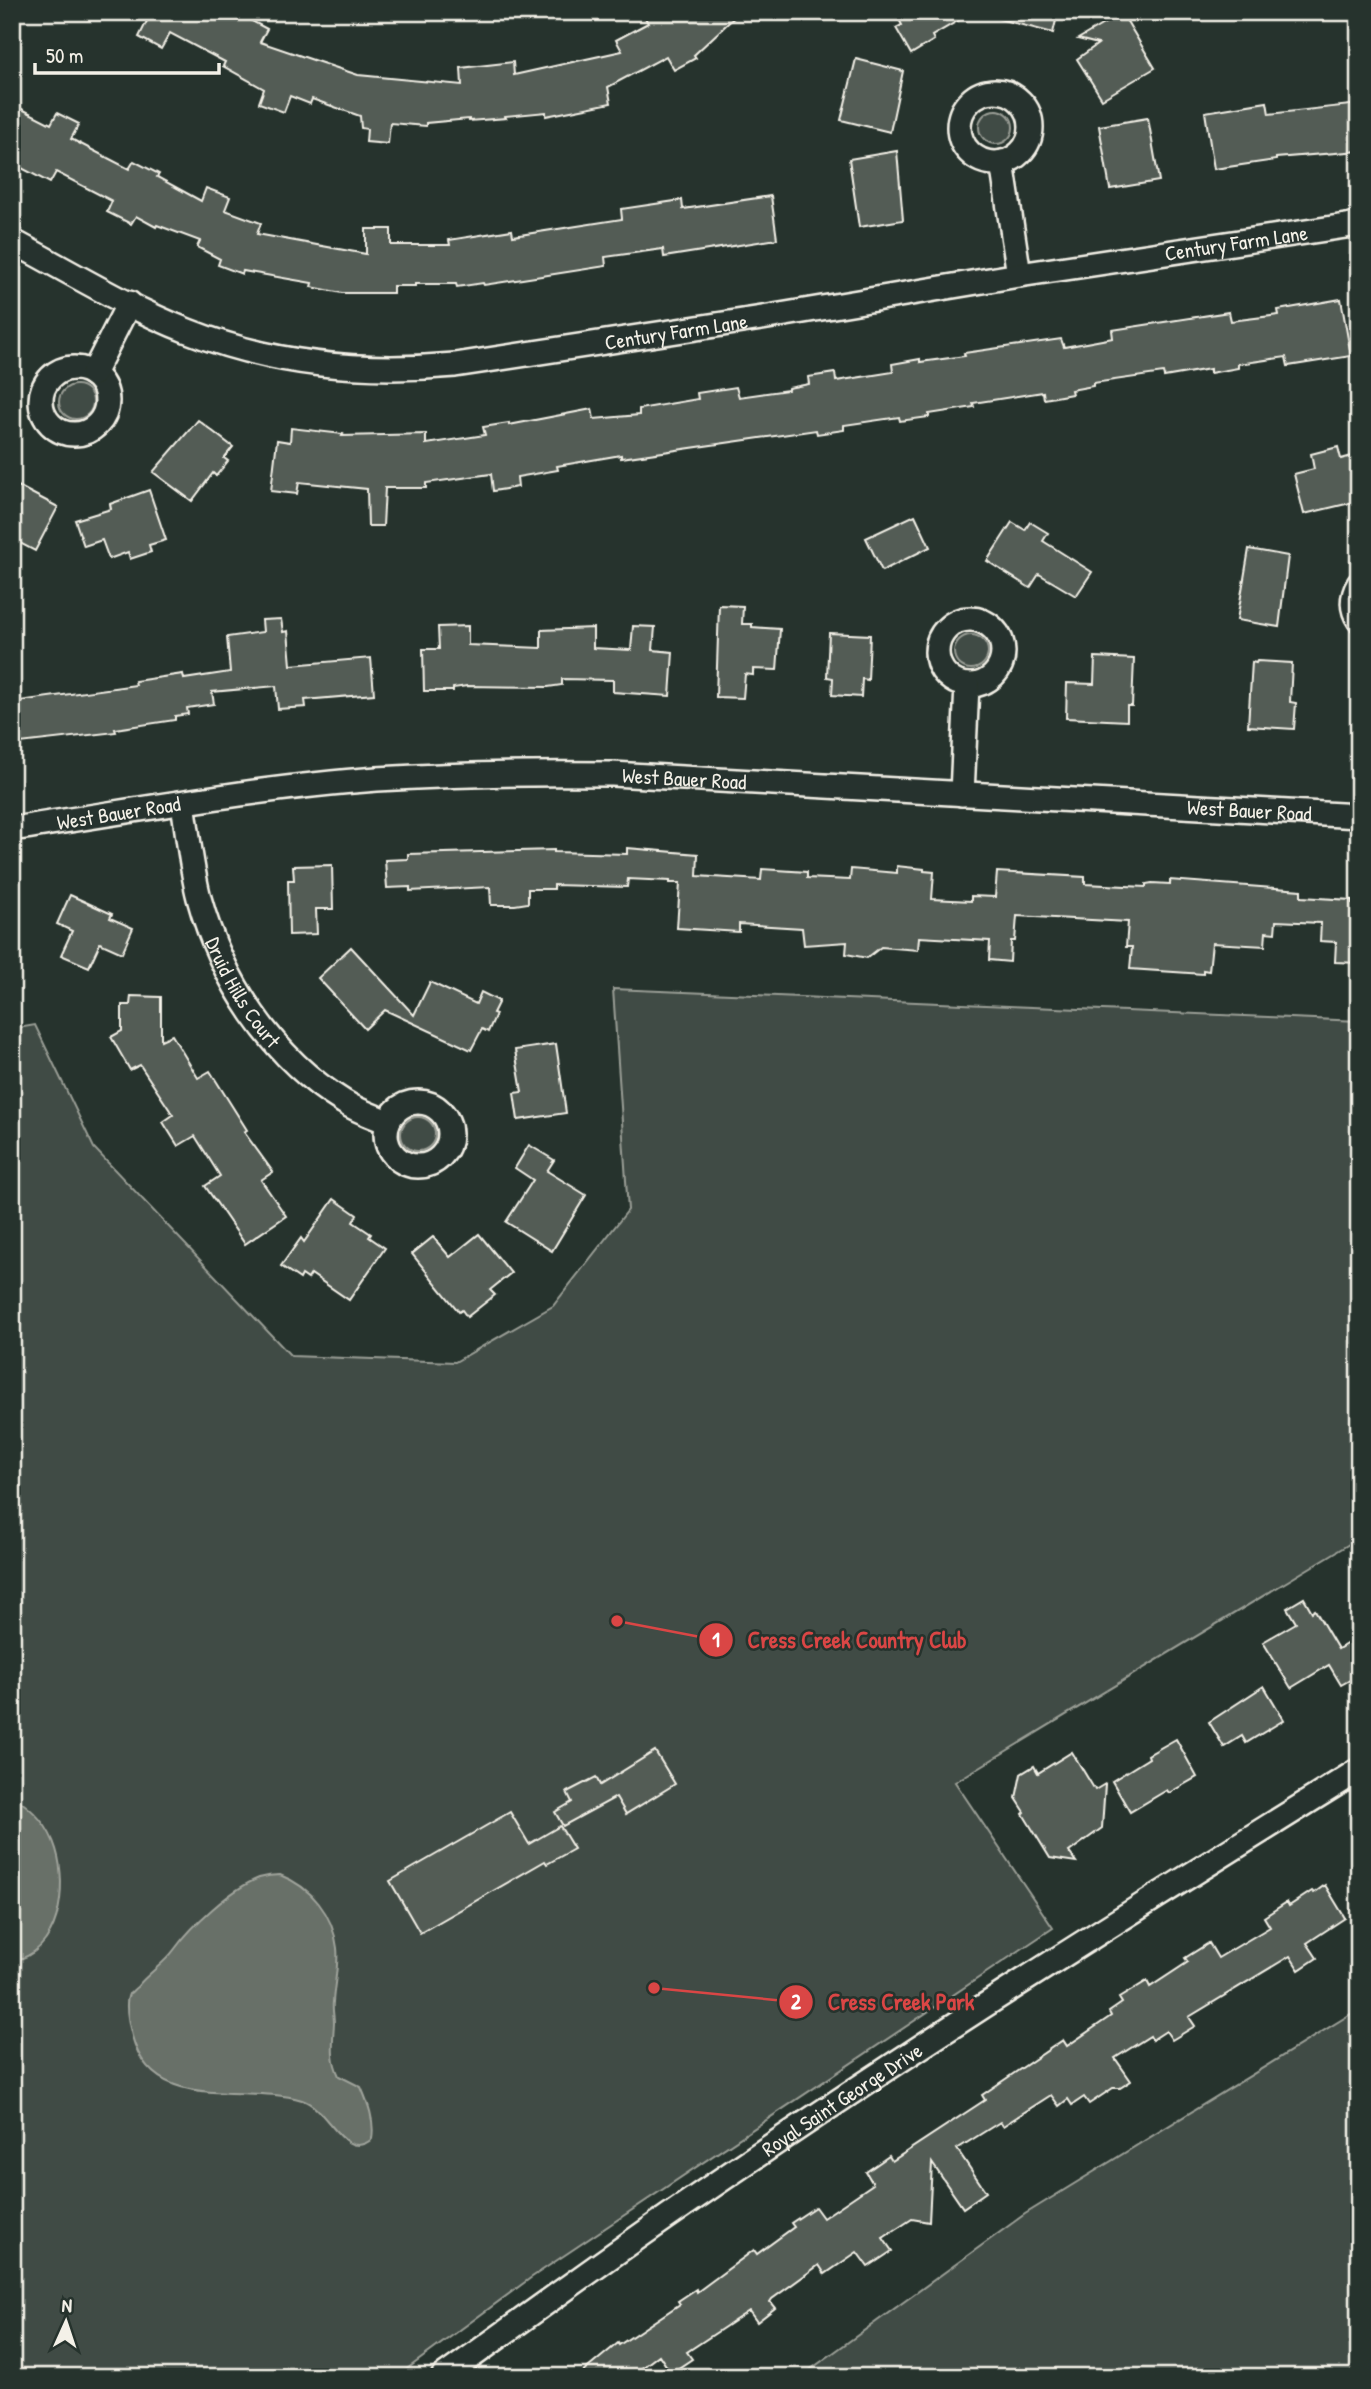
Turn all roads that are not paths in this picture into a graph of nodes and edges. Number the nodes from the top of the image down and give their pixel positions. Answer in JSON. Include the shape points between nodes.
{"nodes":[{"id":1,"x":1002,"y":162,"type":"dead end"},
{"id":2,"x":1359,"y":224,"type":"edge"},
{"id":3,"x":12,"y":241,"type":"edge"},
{"id":4,"x":1019,"y":275,"type":"junction"},
{"id":5,"x":129,"y":303,"type":"junction"},
{"id":6,"x":93,"y":374,"type":"dead end"},
{"id":7,"x":1359,"y":584,"type":"edge"},
{"id":8,"x":1359,"y":620,"type":"edge"},
{"id":9,"x":967,"y":685,"type":"dead end"},
{"id":10,"x":962,"y":794,"type":"junction"},
{"id":11,"x":183,"y":803,"type":"junction"},
{"id":12,"x":1359,"y":816,"type":"edge"},
{"id":13,"x":12,"y":829,"type":"edge"},
{"id":14,"x":388,"y":1122,"type":"dead end"},
{"id":15,"x":1359,"y":1770,"type":"edge"},
{"id":16,"x":443,"y":2377,"type":"edge"}],
"edges":[{"from":1,"to":4,"type":"street"},
{"from":2,"to":4,"type":"street","name":"Century Farm Lane"},
{"from":3,"to":5,"type":"street","name":"Century Farm Lane"},
{"from":4,"to":5,"type":"street","name":"Century Farm Lane","via":[[416,368],[377,369],[280,358],[187,330]]},
{"from":5,"to":6,"type":"street"},
{"from":7,"to":8,"type":"street","via":[[1353,595]]},
{"from":9,"to":10,"type":"street"},
{"from":10,"to":11,"type":"street","name":"West Bauer Road","via":[[612,774],[515,773],[376,779]]},
{"from":10,"to":12,"type":"street","name":"West Bauer Road"},
{"from":11,"to":13,"type":"street","name":"West Bauer Road"},
{"from":11,"to":14,"type":"street","name":"Druid Hills Court","via":[[199,898],[243,1000],[276,1043],[312,1078],[345,1102]]},
{"from":15,"to":16,"type":"street","name":"Royal Saint George Drive","via":[[948,2029],[686,2204]]}]}
